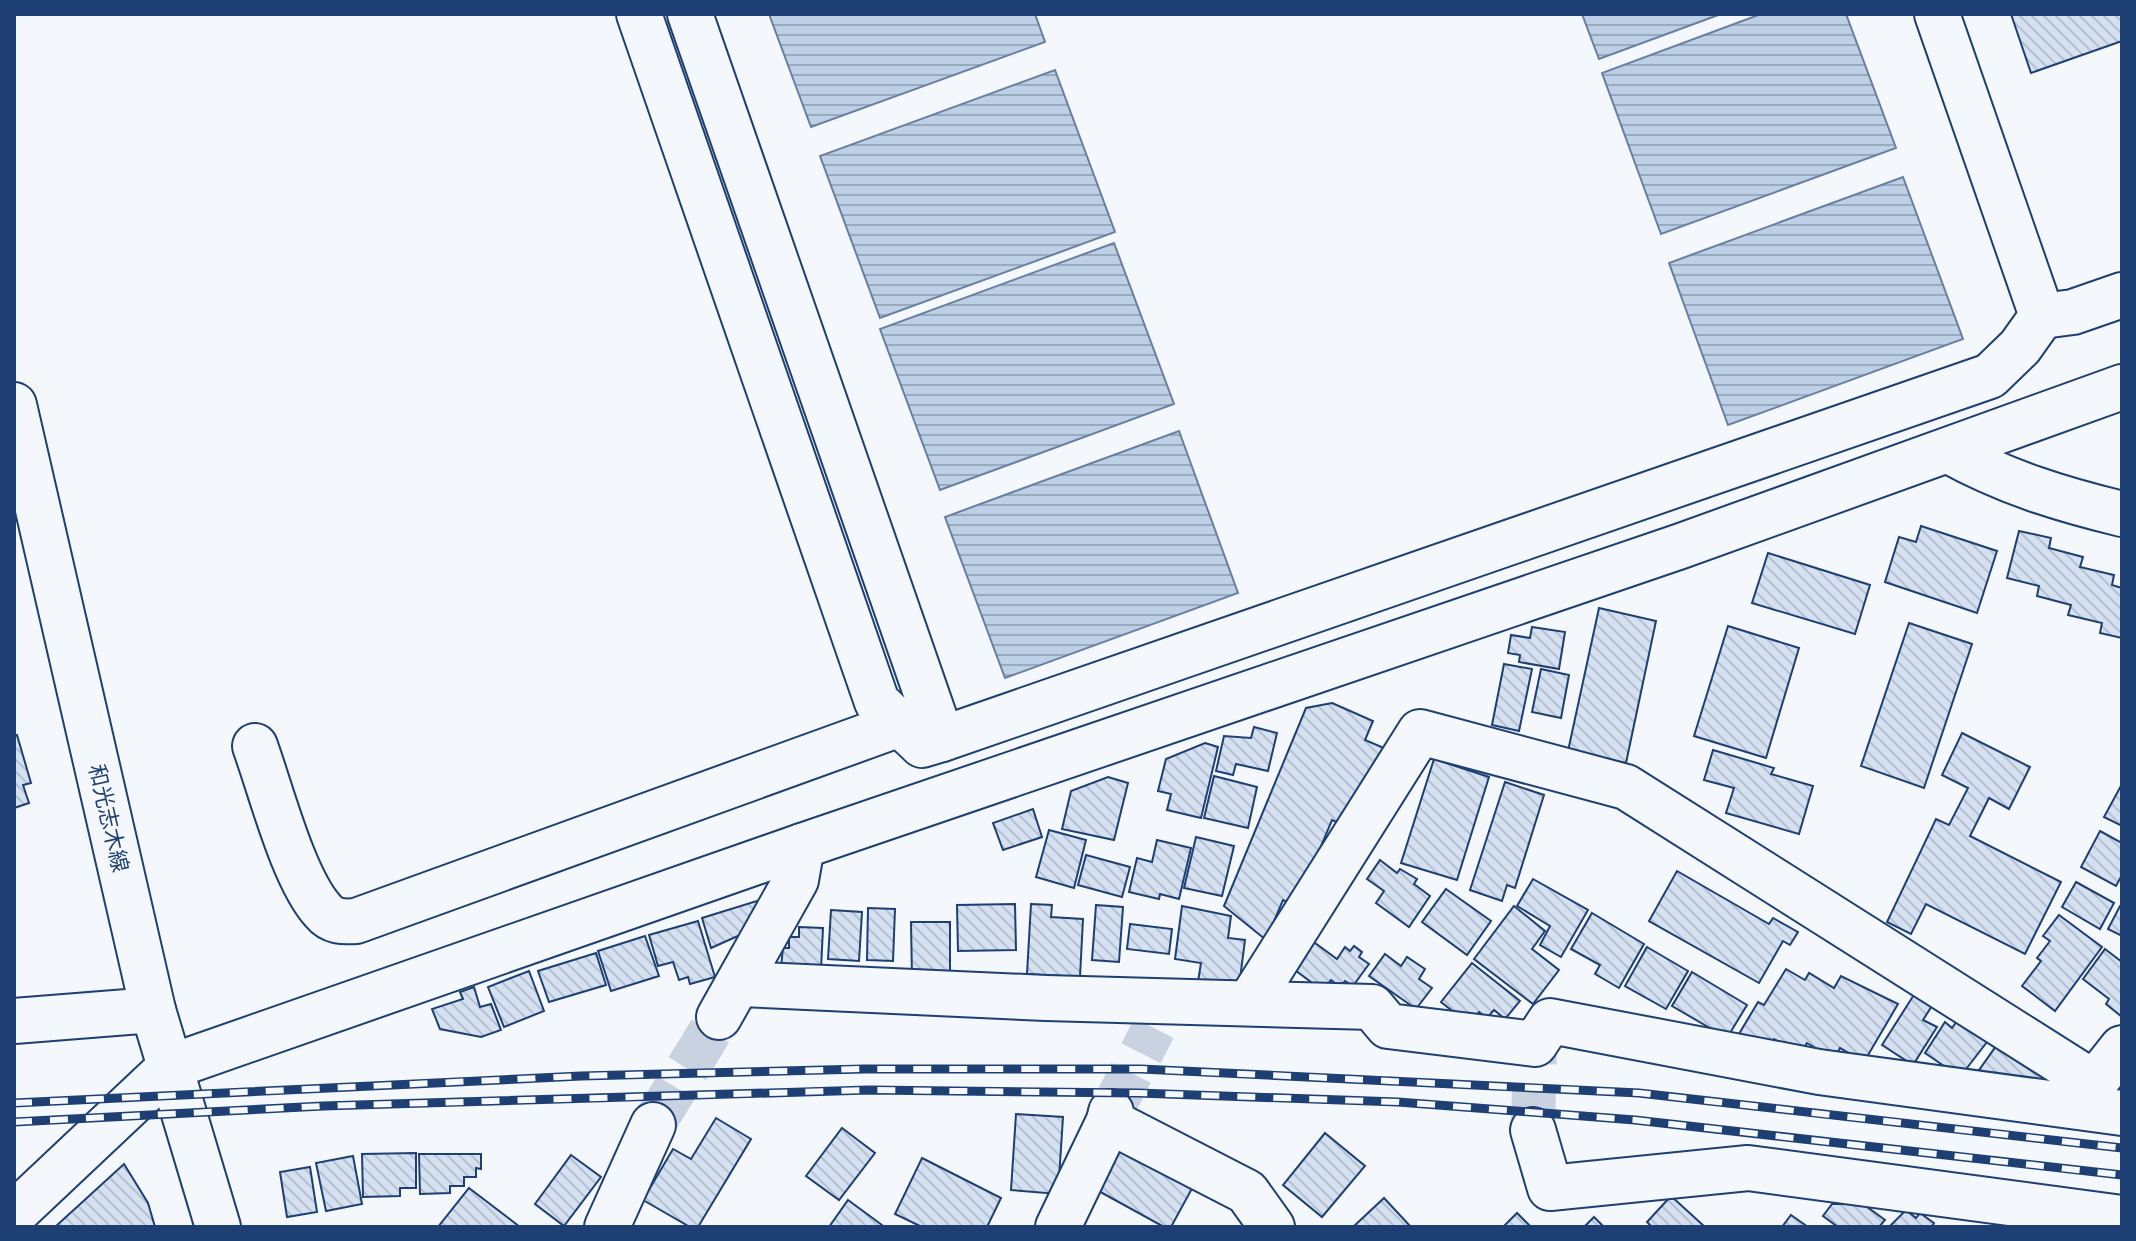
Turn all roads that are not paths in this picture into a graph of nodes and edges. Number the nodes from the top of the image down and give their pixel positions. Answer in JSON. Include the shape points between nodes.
{"nodes":[{"id":1,"x":639,"y":14,"type":"edge"},
{"id":2,"x":690,"y":14,"type":"edge"},
{"id":3,"x":1937,"y":14,"type":"edge"},
{"id":4,"x":2122,"y":295,"type":"edge"},
{"id":5,"x":2042,"y":316,"type":"junction"},
{"id":6,"x":2122,"y":387,"type":"edge"},
{"id":7,"x":14,"y":405,"type":"edge"},
{"id":8,"x":1949,"y":451,"type":"junction"},
{"id":9,"x":21,"y":472,"type":"edge"},
{"id":10,"x":2122,"y":514,"type":"edge"},
{"id":11,"x":900,"y":724,"type":"junction"},
{"id":12,"x":942,"y":739,"type":"junction"},
{"id":13,"x":255,"y":746,"type":"dead end"},
{"id":14,"x":802,"y":846,"type":"junction"},
{"id":15,"x":1250,"y":1002,"type":"junction"},
{"id":16,"x":153,"y":1010,"type":"junction"},
{"id":17,"x":14,"y":1021,"type":"edge"},
{"id":18,"x":2122,"y":1048,"type":"edge"},
{"id":19,"x":170,"y":1067,"type":"junction"},
{"id":20,"x":2097,"y":1101,"type":"edge"},
{"id":21,"x":653,"y":1125,"type":"tunnel mouth"},
{"id":22,"x":1533,"y":1130,"type":"tunnel mouth"},
{"id":23,"x":22,"y":1200,"type":"edge"},
{"id":24,"x":2122,"y":1218,"type":"edge"},
{"id":25,"x":218,"y":1227,"type":"edge"},
{"id":26,"x":607,"y":1227,"type":"edge"},
{"id":27,"x":1058,"y":1227,"type":"edge"},
{"id":28,"x":1272,"y":1227,"type":"edge"}],
"edges":[{"from":1,"to":11,"type":"street","via":[[877,702]]},
{"from":2,"to":12,"type":"street"},
{"from":3,"to":5,"type":"street"},
{"from":4,"to":5,"type":"street","via":[[2073,312]]},
{"from":5,"to":12,"type":"street","via":[[1990,376]]},
{"from":6,"to":8,"type":"street"},
{"from":7,"to":9,"type":"street","name":"和光志木線"},
{"from":8,"to":10,"type":"street","via":[[1997,477]]},
{"from":8,"to":14,"type":"street"},
{"from":9,"to":16,"type":"street","name":"和光志木線"},
{"from":11,"to":12,"type":"street","via":[[922,745]]},
{"from":11,"to":13,"type":"street","via":[[340,923],[324,913],[305,882]]},
{"from":14,"to":15,"type":"street","via":[[796,880],[729,1000],[1164,1015]]},
{"from":14,"to":19,"type":"street"},
{"from":15,"to":20,"type":"street","via":[[1372,1007],[1388,1026],[1535,1044],[1550,1021],[1819,1072]]},
{"from":15,"to":20,"type":"street","via":[[1420,732],[1626,787]]},
{"from":16,"to":17,"type":"street"},
{"from":16,"to":19,"type":"street","name":"和光志木線"},
{"from":18,"to":20,"type":"street"},
{"from":19,"to":23,"type":"street"},
{"from":19,"to":25,"type":"street","name":"和光志木線"},
{"from":21,"to":26,"type":"street"},
{"from":22,"to":24,"type":"street","via":[[1550,1188],[1748,1168]]},
{"from":27,"to":28,"type":"street","via":[[1110,1116],[1247,1192]]}]}
